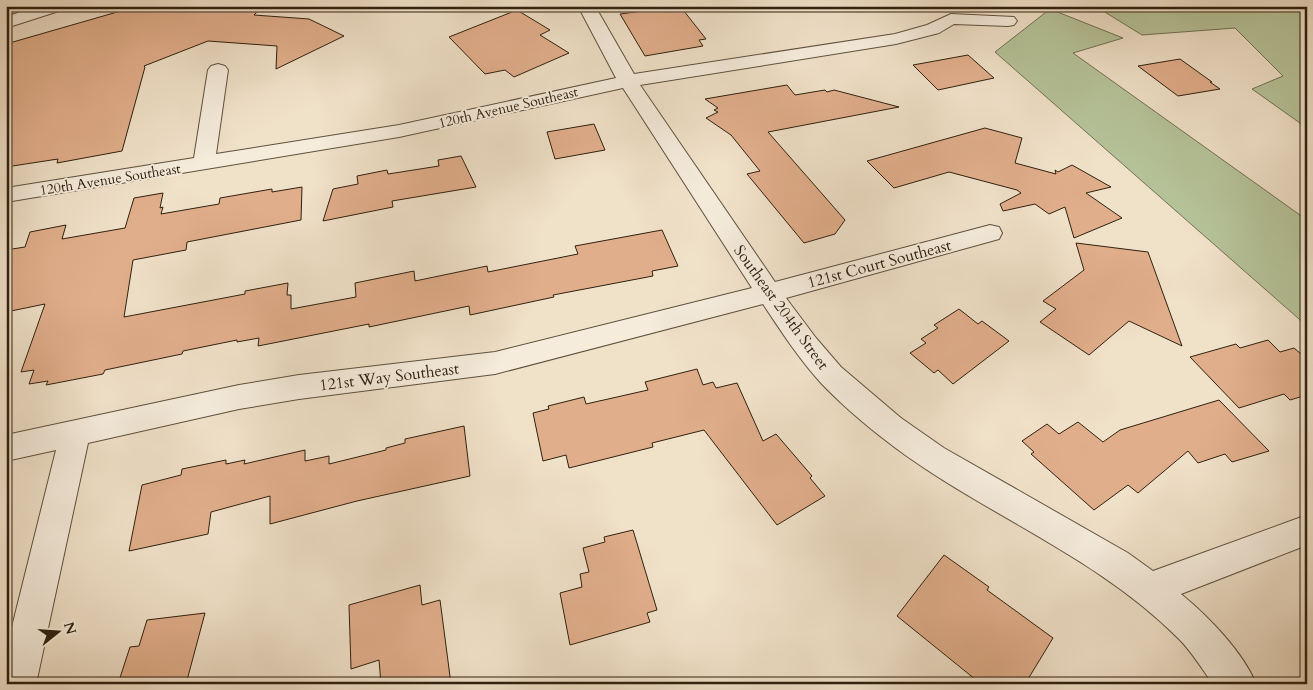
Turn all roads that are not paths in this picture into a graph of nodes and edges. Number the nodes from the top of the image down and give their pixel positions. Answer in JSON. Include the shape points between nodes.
{"nodes":[{"id":1,"x":56,"y":6,"type":"edge"},
{"id":2,"x":586,"y":6,"type":"edge"},
{"id":3,"x":947,"y":12,"type":"edge"},
{"id":4,"x":1008,"y":21,"type":"dead end"},
{"id":5,"x":6,"y":23,"type":"edge"},
{"id":6,"x":218,"y":70,"type":"dead end"},
{"id":7,"x":628,"y":82,"type":"junction"},
{"id":8,"x":204,"y":163,"type":"junction"},
{"id":9,"x":6,"y":195,"type":"edge"},
{"id":10,"x":990,"y":233,"type":"dead end"},
{"id":11,"x":769,"y":293,"type":"junction"},
{"id":12,"x":75,"y":432,"type":"junction"},
{"id":13,"x":6,"y":448,"type":"edge"},
{"id":14,"x":1307,"y":530,"type":"edge"},
{"id":15,"x":1149,"y":589,"type":"junction"},
{"id":16,"x":20,"y":672,"type":"edge"},
{"id":17,"x":1237,"y":684,"type":"edge"}],
"edges":[{"from":1,"to":5,"type":"street"},
{"from":2,"to":7,"type":"street","name":"Southeast 204th Street"},
{"from":3,"to":4,"type":"street","name":"120th Avenue Southeast"},
{"from":3,"to":7,"type":"street","name":"120th Avenue Southeast","via":[[933,28],[896,39]]},
{"from":6,"to":8,"type":"street"},
{"from":7,"to":8,"type":"street","name":"120th Avenue Southeast","via":[[540,98],[399,131]]},
{"from":7,"to":11,"type":"street","name":"Southeast 204th Street"},
{"from":8,"to":9,"type":"street","name":"120th Avenue Southeast"},
{"from":10,"to":11,"type":"street","name":"121st Court Southeast"},
{"from":11,"to":12,"type":"street","name":"121st Way Southeast","via":[[495,363],[299,387]]},
{"from":11,"to":15,"type":"street","name":"Southeast 204th Street","via":[[831,375],[890,427],[933,457],[1116,565]]},
{"from":12,"to":13,"type":"street","name":"121st Way Southeast"},
{"from":12,"to":16,"type":"street"},
{"from":14,"to":15,"type":"street"},
{"from":15,"to":17,"type":"street","name":"Southeast 204th Street","via":[[1193,627]]}]}
